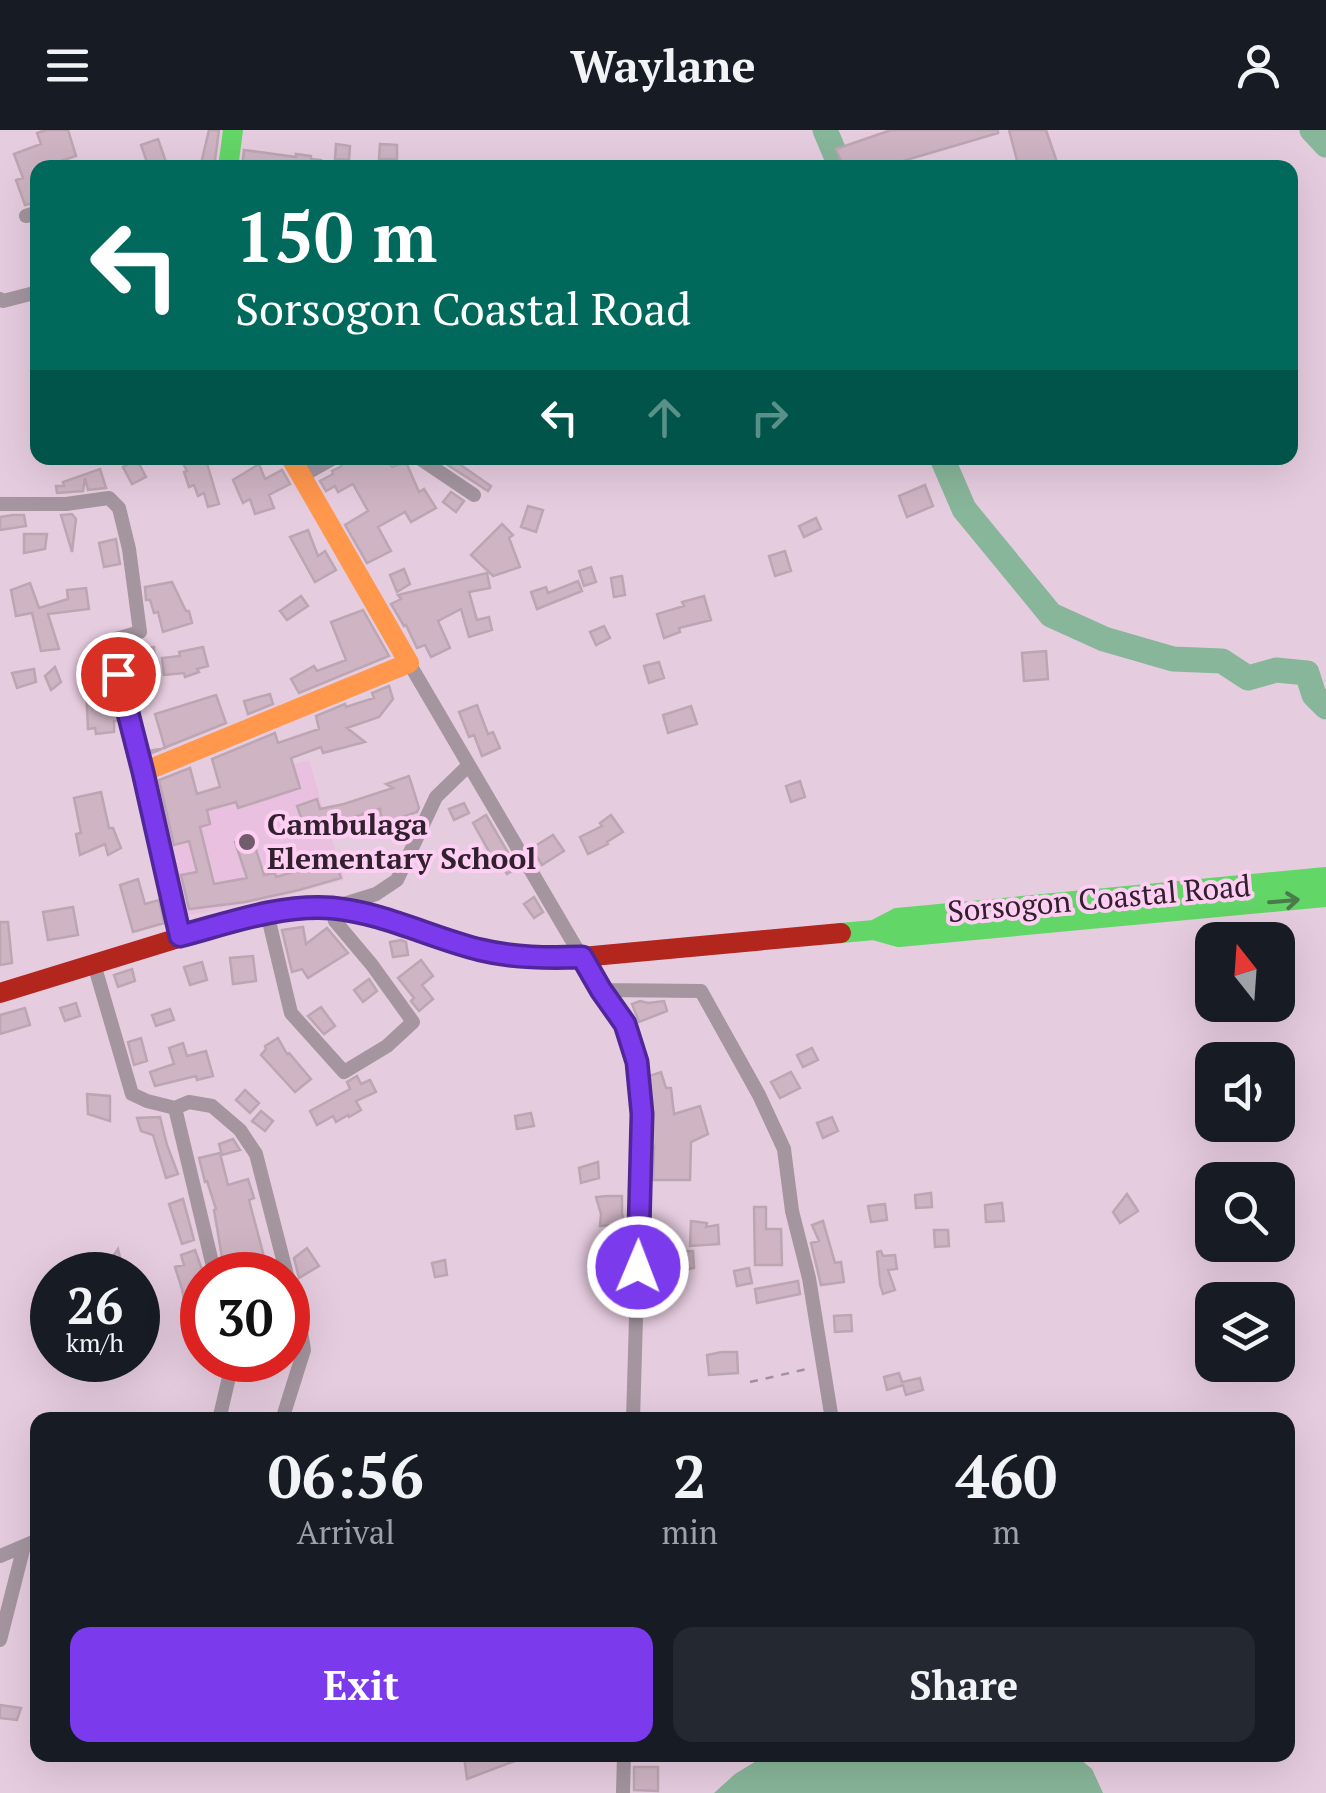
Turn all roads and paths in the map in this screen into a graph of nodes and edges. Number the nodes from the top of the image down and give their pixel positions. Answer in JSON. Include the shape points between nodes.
{"nodes":[{"id":1,"x":233,"y":130,"type":"edge"},
{"id":2,"x":229,"y":160,"type":"edge"},
{"id":3,"x":30,"y":294,"type":"edge"},
{"id":4,"x":0,"y":299,"type":"edge"},
{"id":5,"x":429,"y":465,"type":"edge"},
{"id":6,"x":296,"y":467,"type":"edge"},
{"id":7,"x":474,"y":495,"type":"dead end"},
{"id":8,"x":0,"y":504,"type":"edge"},
{"id":9,"x":409,"y":663,"type":"junction"},
{"id":10,"x":469,"y":765,"type":"junction"},
{"id":11,"x":143,"y":772,"type":"junction"},
{"id":12,"x":1326,"y":877,"type":"edge"},
{"id":13,"x":1326,"y":897,"type":"edge"},
{"id":14,"x":331,"y":908,"type":"junction"},
{"id":15,"x":267,"y":913,"type":"junction"},
{"id":16,"x":874,"y":930,"type":"junction"},
{"id":17,"x":180,"y":936,"type":"junction"},
{"id":18,"x":582,"y":957,"type":"junction"},
{"id":19,"x":94,"y":964,"type":"junction"},
{"id":20,"x":601,"y":990,"type":"junction"},
{"id":21,"x":0,"y":993,"type":"edge"},
{"id":22,"x":175,"y":1108,"type":"junction"},
{"id":23,"x":209,"y":1252,"type":"edge"},
{"id":24,"x":281,"y":1252,"type":"edge"},
{"id":25,"x":823,"y":1365,"type":"junction"},
{"id":26,"x":228,"y":1382,"type":"edge"},
{"id":27,"x":294,"y":1382,"type":"edge"},
{"id":28,"x":750,"y":1382,"type":"dead end"},
{"id":29,"x":221,"y":1412,"type":"edge"},
{"id":30,"x":285,"y":1412,"type":"edge"},
{"id":31,"x":633,"y":1412,"type":"edge"},
{"id":32,"x":831,"y":1412,"type":"edge"},
{"id":33,"x":30,"y":1543,"type":"edge"},
{"id":34,"x":30,"y":1546,"type":"edge"},
{"id":35,"x":0,"y":1556,"type":"edge"},
{"id":36,"x":0,"y":1640,"type":"edge"},
{"id":37,"x":624,"y":1762,"type":"edge"},
{"id":38,"x":623,"y":1793,"type":"edge"}],
"edges":[{"from":1,"to":2,"type":"main road"},
{"from":3,"to":4,"type":"street"},
{"from":5,"to":7,"type":"street"},
{"from":6,"to":9,"type":"main road"},
{"from":8,"to":11,"type":"street","via":[[110,498],[119,508],[140,632],[109,641]]},
{"from":9,"to":10,"type":"street"},
{"from":9,"to":11,"type":"main road"},
{"from":10,"to":14,"type":"street","via":[[436,797],[397,880]]},
{"from":10,"to":18,"type":"street"},
{"from":11,"to":17,"type":"main road"},
{"from":12,"to":16,"type":"main road","name":"Sorsogon Coastal Road","via":[[897,918]]},
{"from":16,"to":13,"type":"main road","name":"Sorsogon Coastal Road","one_way":true,"via":[[899,936]]},
{"from":14,"to":15,"type":"main road","name":"Sorsogon Coastal Road"},
{"from":14,"to":15,"type":"street","via":[[414,1022],[344,1072],[291,1013]]},
{"from":14,"to":18,"type":"main road","name":"Sorsogon Coastal Road","via":[[375,914],[482,950]]},
{"from":15,"to":17,"type":"main road","name":"Sorsogon Coastal Road"},
{"from":16,"to":18,"type":"main road","name":"Sorsogon Coastal Road"},
{"from":17,"to":19,"type":"main road","name":"Sorsogon Coastal Road"},
{"from":18,"to":20,"type":"street"},
{"from":19,"to":21,"type":"main road","name":"Sorsogon Coastal Road"},
{"from":19,"to":22,"type":"street","via":[[132,1094]]},
{"from":20,"to":25,"type":"street","via":[[701,991],[784,1149]]},
{"from":20,"to":31,"type":"street","via":[[629,1036],[642,1114]]},
{"from":22,"to":23,"type":"street"},
{"from":22,"to":24,"type":"street","via":[[189,1102],[212,1106],[240,1130],[256,1154]]},
{"from":25,"to":28,"type":"path"},
{"from":25,"to":32,"type":"street"},
{"from":26,"to":29,"type":"street"},
{"from":27,"to":30,"type":"street"},
{"from":33,"to":35,"type":"street"},
{"from":34,"to":36,"type":"street"},
{"from":37,"to":38,"type":"street"}]}
